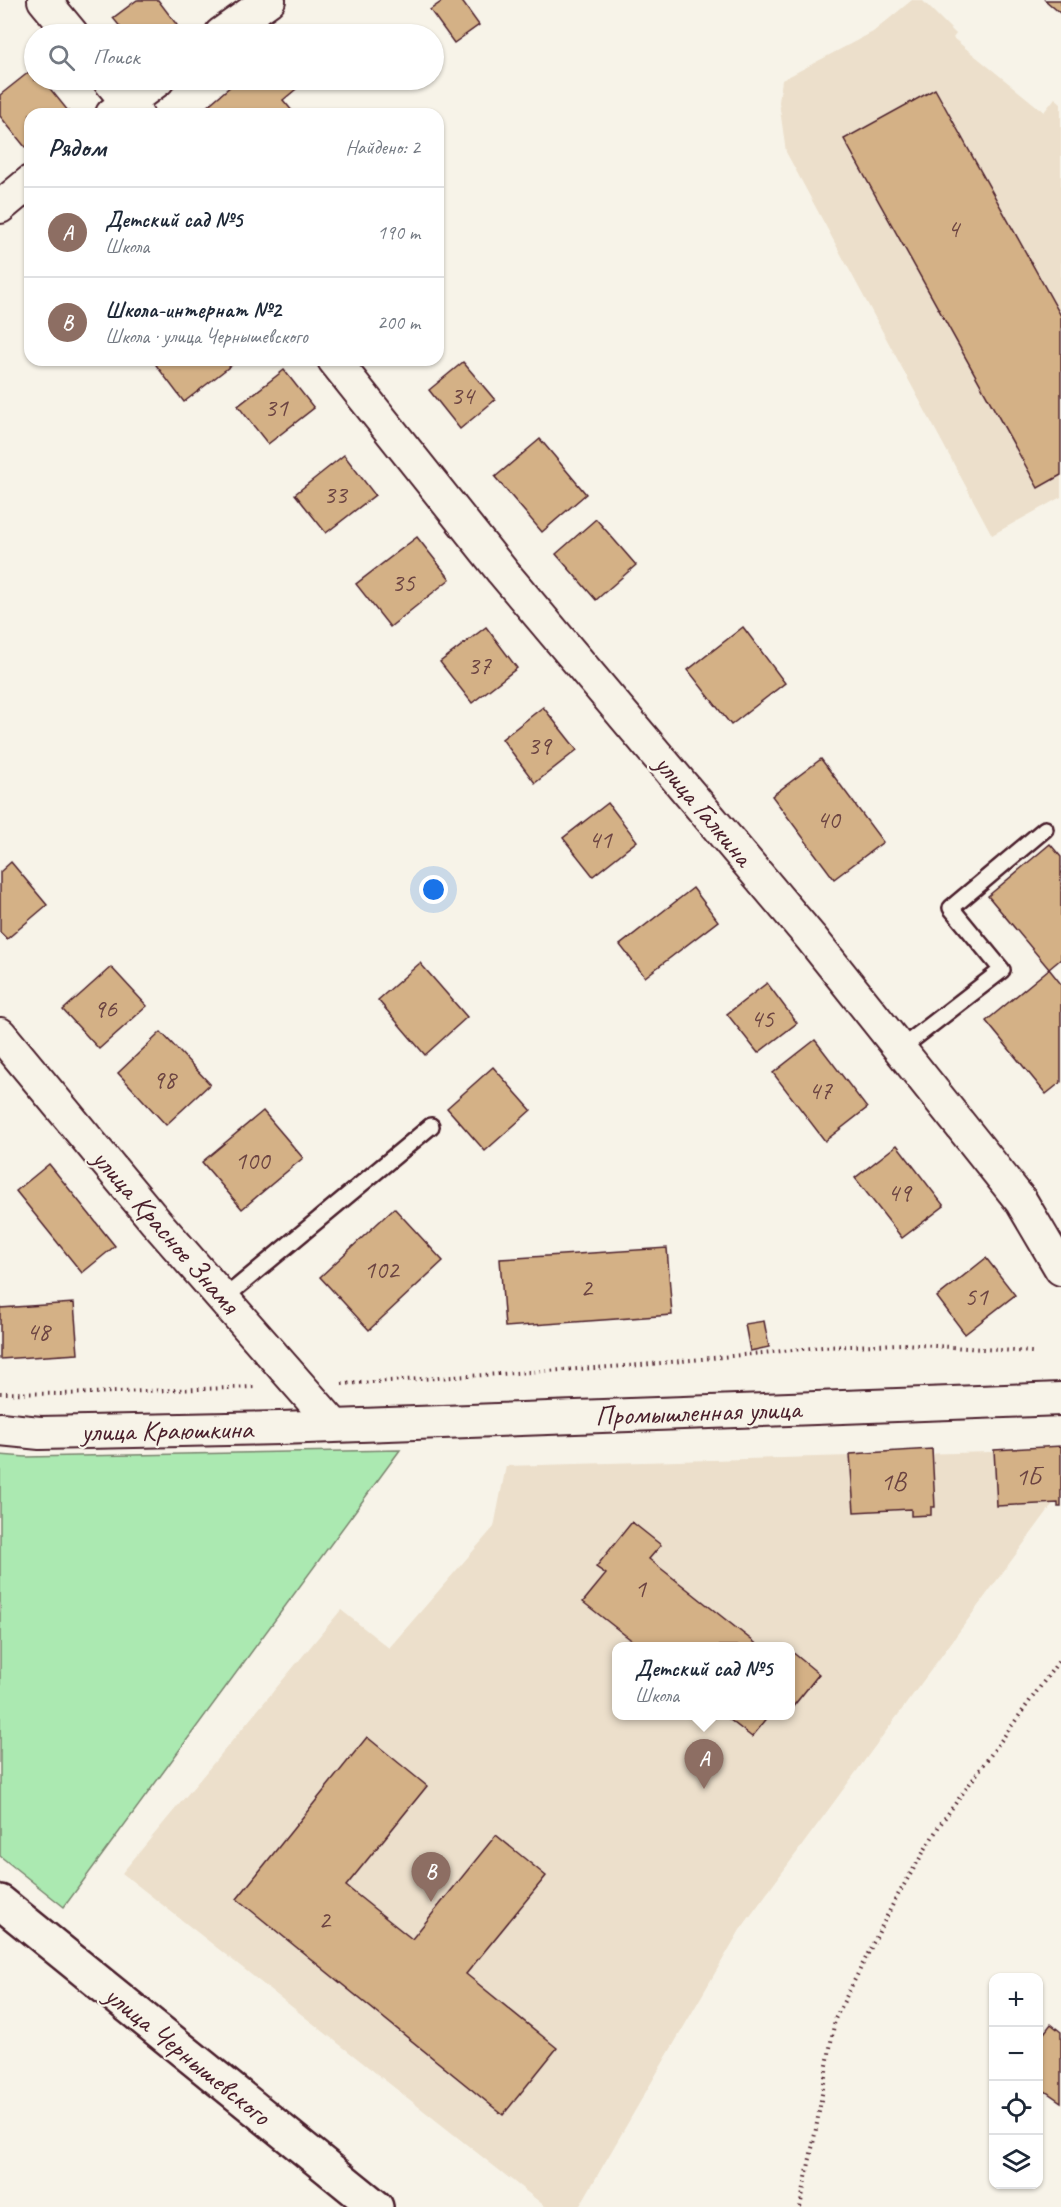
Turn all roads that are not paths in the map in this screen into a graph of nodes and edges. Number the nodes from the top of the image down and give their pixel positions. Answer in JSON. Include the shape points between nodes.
{"nodes":[{"id":1,"x":44,"y":0,"type":"edge"},
{"id":2,"x":269,"y":0,"type":"edge"},
{"id":3,"x":64,"y":24,"type":"edge"},
{"id":4,"x":235,"y":24,"type":"edge"},
{"id":5,"x":141,"y":90,"type":"edge"},
{"id":6,"x":121,"y":102,"type":"edge"},
{"id":7,"x":24,"y":187,"type":"edge"},
{"id":8,"x":0,"y":207,"type":"edge"},
{"id":9,"x":339,"y":366,"type":"edge"},
{"id":10,"x":1045,"y":829,"type":"dead end"},
{"id":11,"x":0,"y":1034,"type":"edge"},
{"id":12,"x":900,"y":1049,"type":"junction"},
{"id":13,"x":431,"y":1126,"type":"dead end"},
{"id":14,"x":1061,"y":1269,"type":"edge"},
{"id":15,"x":223,"y":1299,"type":"junction"},
{"id":16,"x":1061,"y":1399,"type":"edge"},
{"id":17,"x":334,"y":1425,"type":"junction"},
{"id":18,"x":0,"y":1429,"type":"edge"},
{"id":19,"x":4,"y":1912,"type":"edge"},
{"id":20,"x":376,"y":2207,"type":"edge"}],
"edges":[{"from":1,"to":3,"type":"street"},
{"from":2,"to":4,"type":"street"},
{"from":5,"to":6,"type":"street"},
{"from":7,"to":8,"type":"street"},
{"from":9,"to":12,"type":"street","name":"улица Галкина","via":[[502,571]]},
{"from":10,"to":12,"type":"lane","via":[[951,908],[1002,969]]},
{"from":11,"to":15,"type":"street","name":"улица Красное Знамя"},
{"from":12,"to":14,"type":"street","name":"улица Галкина","via":[[1021,1201]]},
{"from":13,"to":15,"type":"lane"},
{"from":15,"to":17,"type":"street","name":"улица Красное Знамя"},
{"from":16,"to":17,"type":"street","name":"Промышленная улица"},
{"from":17,"to":18,"type":"street","name":"улица Краюшкина","via":[[40,1433]]},
{"from":19,"to":20,"type":"main road","name":"улица Чернышевского"}]}
